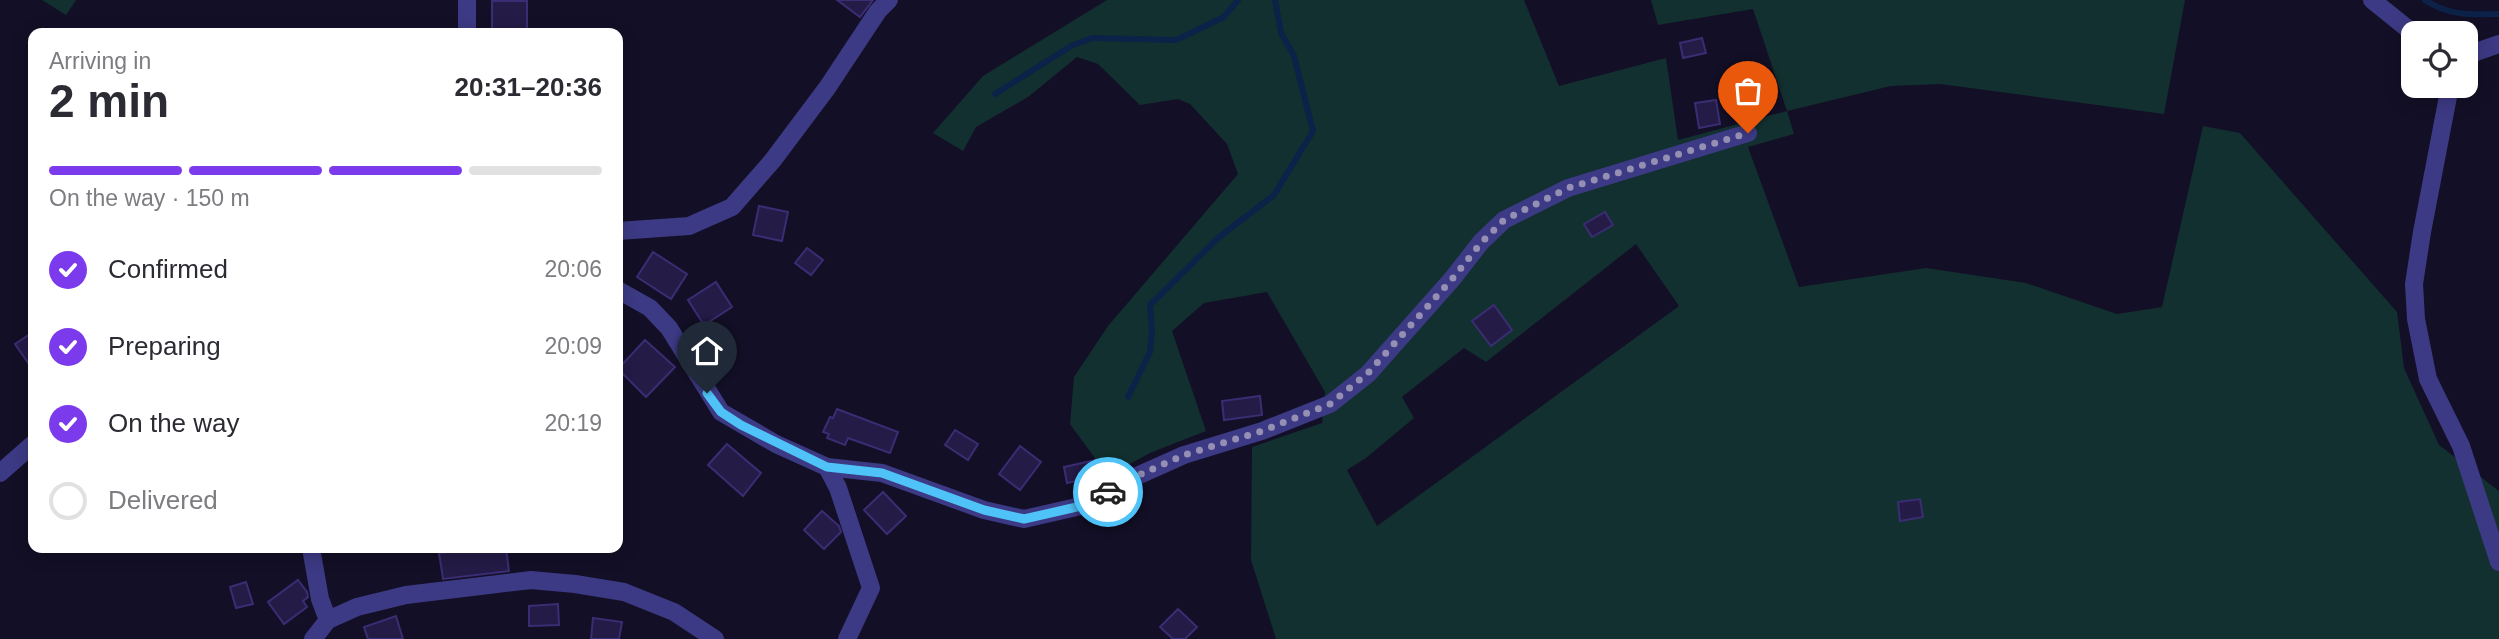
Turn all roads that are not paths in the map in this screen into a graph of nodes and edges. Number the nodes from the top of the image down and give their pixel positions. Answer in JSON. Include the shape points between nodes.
{"nodes":[{"id":1,"x":467,"y":0,"type":"edge"},
{"id":2,"x":889,"y":0,"type":"edge"},
{"id":3,"x":2372,"y":0,"type":"edge"},
{"id":4,"x":2401,"y":23,"type":"edge"},
{"id":5,"x":467,"y":28,"type":"edge"},
{"id":6,"x":2499,"y":44,"type":"edge"},
{"id":7,"x":2478,"y":51,"type":"edge"},
{"id":8,"x":2448,"y":98,"type":"edge"},
{"id":9,"x":1748,"y":133,"type":"dead end"},
{"id":10,"x":623,"y":231,"type":"edge"},
{"id":11,"x":623,"y":293,"type":"edge"},
{"id":12,"x":28,"y":448,"type":"edge"},
{"id":13,"x":827,"y":467,"type":"junction"},
{"id":14,"x":0,"y":473,"type":"edge"},
{"id":15,"x":312,"y":553,"type":"edge"},
{"id":16,"x":2499,"y":562,"type":"edge"},
{"id":17,"x":328,"y":620,"type":"junction"},
{"id":18,"x":313,"y":639,"type":"edge"},
{"id":19,"x":715,"y":639,"type":"edge"},
{"id":20,"x":847,"y":639,"type":"edge"}],
"edges":[{"from":1,"to":5,"type":"street"},
{"from":2,"to":10,"type":"street","via":[[773,160],[732,207],[690,226]]},
{"from":3,"to":4,"type":"street"},
{"from":6,"to":7,"type":"street"},
{"from":8,"to":16,"type":"street","via":[[2414,284],[2416,318],[2428,379],[2461,446]]},
{"from":9,"to":13,"type":"street","via":[[1568,188],[1504,220],[1368,373],[1330,404],[1184,455],[1081,506],[1024,519],[984,510],[882,473]]},
{"from":11,"to":13,"type":"street","via":[[650,308],[669,328],[721,412]]},
{"from":12,"to":14,"type":"street"},
{"from":13,"to":20,"type":"street","via":[[871,588]]},
{"from":15,"to":17,"type":"street"},
{"from":17,"to":18,"type":"street"},
{"from":17,"to":19,"type":"street","via":[[357,607],[406,595],[531,580],[624,592],[674,612]]}]}
